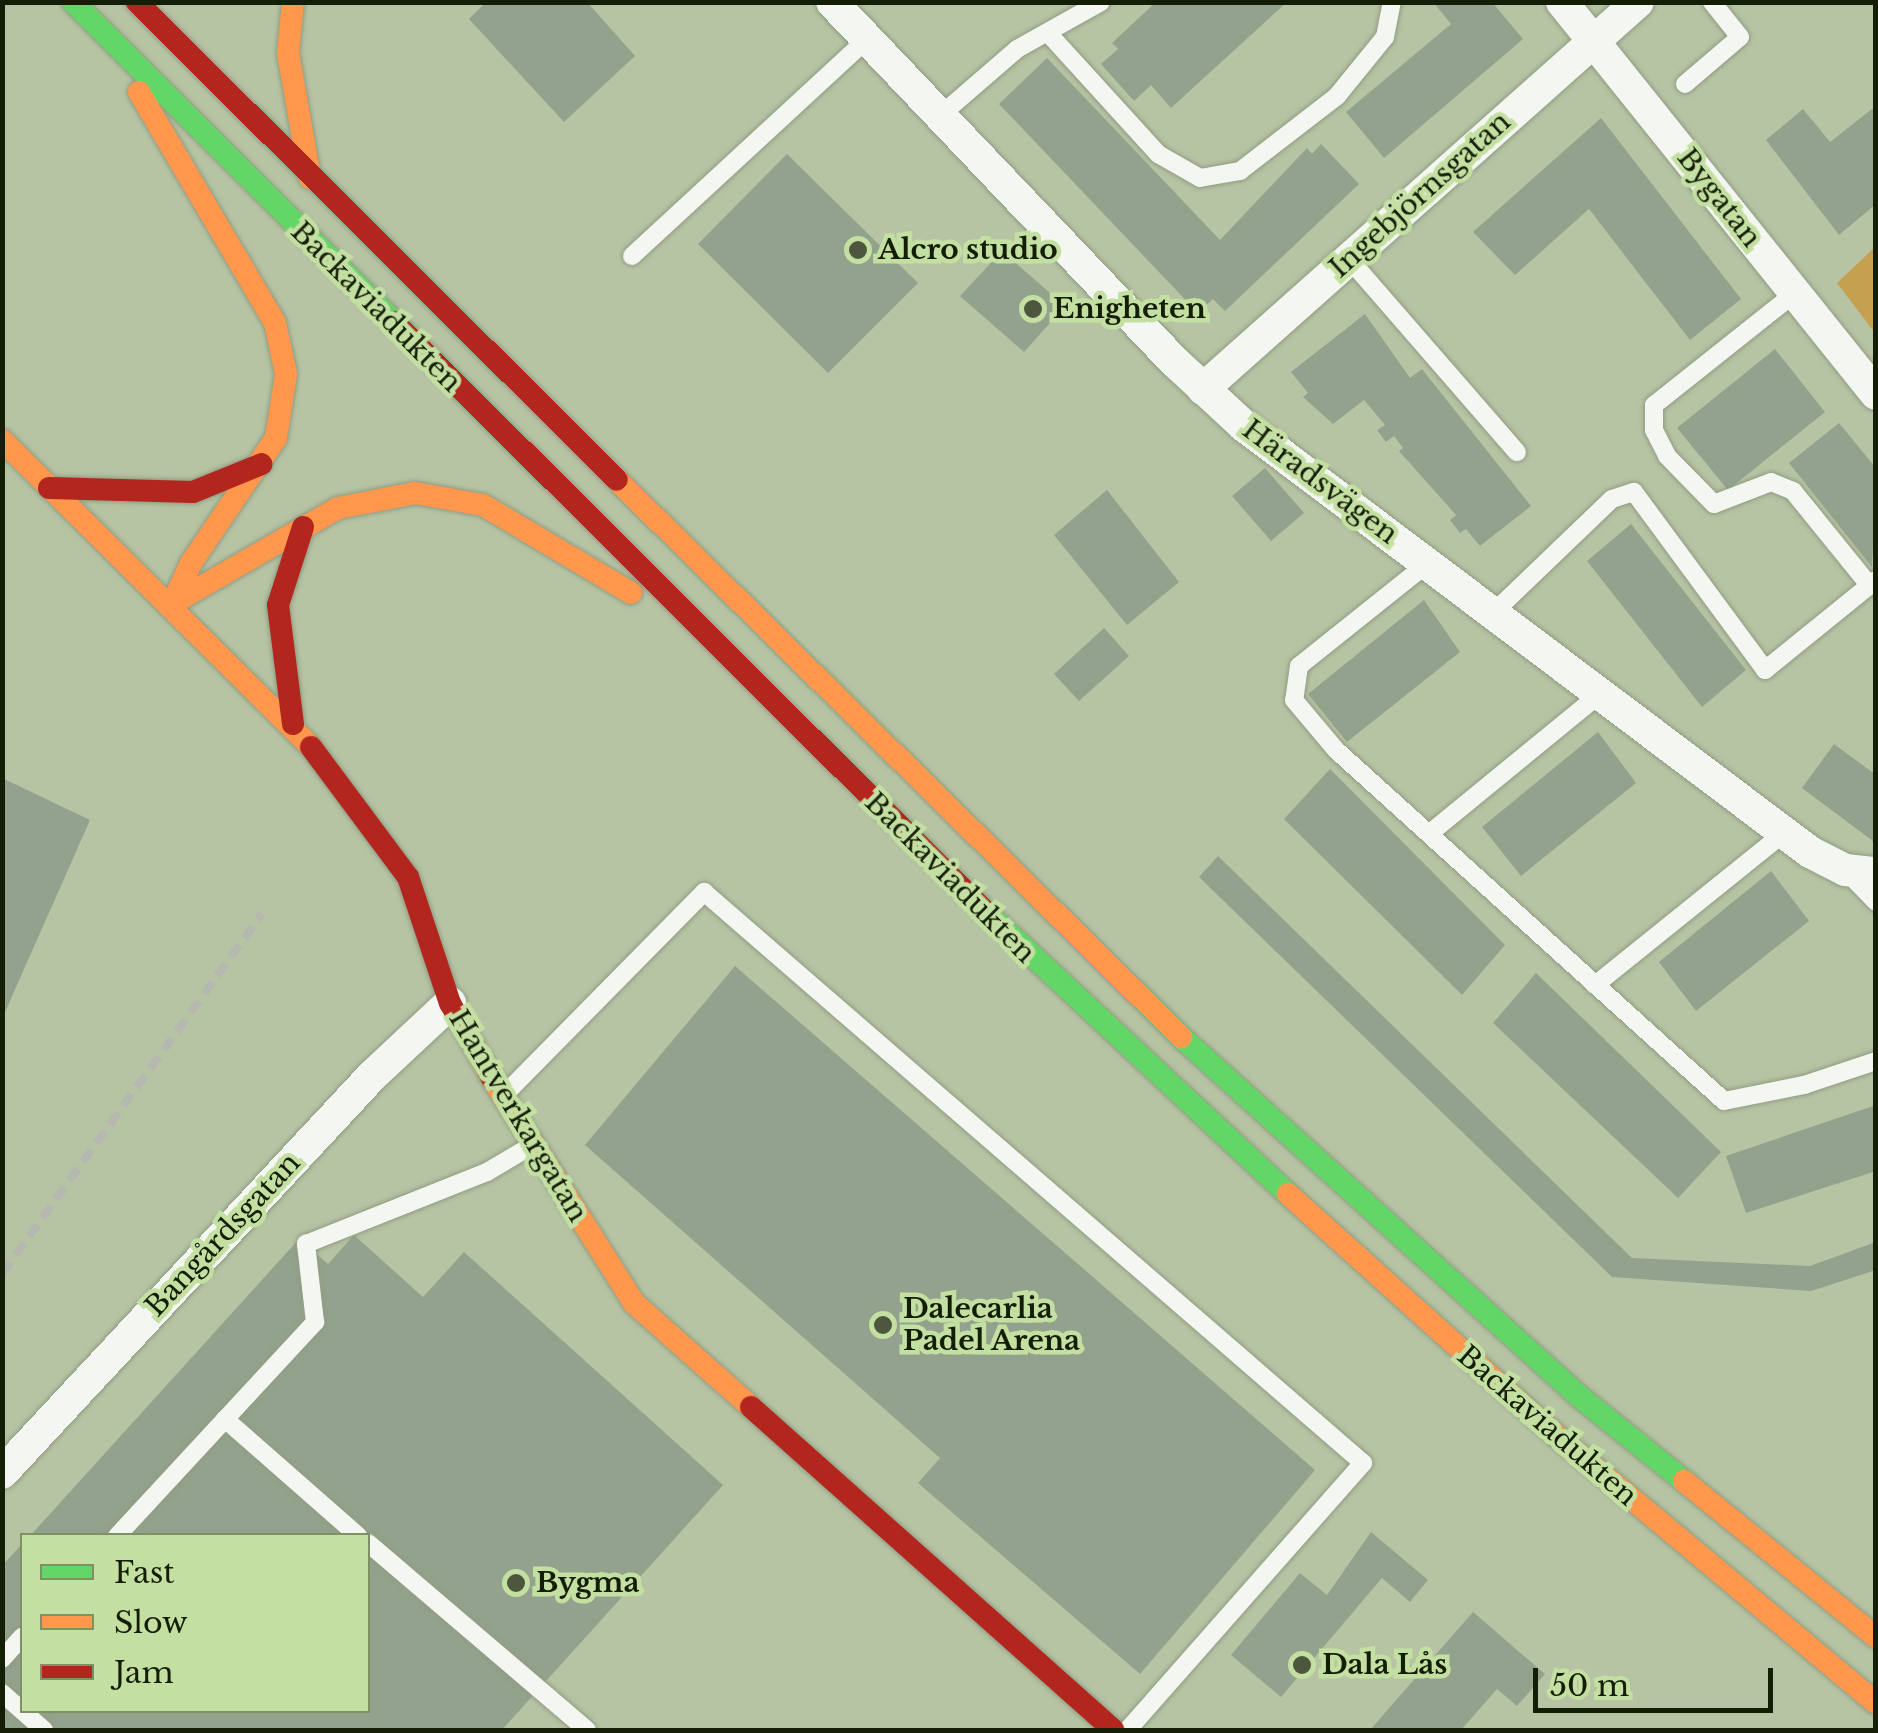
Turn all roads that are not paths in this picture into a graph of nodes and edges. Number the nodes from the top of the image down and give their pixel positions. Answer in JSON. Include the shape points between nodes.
{"nodes":[{"id":1,"x":73,"y":2,"type":"edge"},
{"id":2,"x":136,"y":2,"type":"edge"},
{"id":3,"x":293,"y":2,"type":"edge"},
{"id":4,"x":832,"y":2,"type":"edge"},
{"id":5,"x":1101,"y":2,"type":"edge"},
{"id":6,"x":1392,"y":2,"type":"edge"},
{"id":7,"x":1562,"y":2,"type":"edge"},
{"id":8,"x":1638,"y":2,"type":"edge"},
{"id":9,"x":1712,"y":2,"type":"edge"},
{"id":10,"x":1048,"y":33,"type":"junction"},
{"id":11,"x":867,"y":39,"type":"junction"},
{"id":12,"x":111,"y":41,"type":"junction"},
{"id":13,"x":1592,"y":42,"type":"junction"},
{"id":14,"x":1684,"y":84,"type":"dead end"},
{"id":15,"x":942,"y":114,"type":"junction"},
{"id":16,"x":310,"y":178,"type":"junction"},
{"id":17,"x":632,"y":256,"type":"dead end"},
{"id":18,"x":1349,"y":259,"type":"junction"},
{"id":19,"x":1795,"y":293,"type":"junction"},
{"id":20,"x":1203,"y":389,"type":"junction"},
{"id":21,"x":1876,"y":394,"type":"edge"},
{"id":22,"x":2,"y":440,"type":"edge"},
{"id":23,"x":1517,"y":452,"type":"dead end"},
{"id":24,"x":262,"y":464,"type":"junction"},
{"id":25,"x":49,"y":488,"type":"junction"},
{"id":26,"x":302,"y":527,"type":"junction"},
{"id":27,"x":1428,"y":563,"type":"junction"},
{"id":28,"x":1872,"y":583,"type":"edge"},
{"id":29,"x":172,"y":604,"type":"junction"},
{"id":30,"x":1493,"y":613,"type":"junction"},
{"id":31,"x":721,"y":652,"type":"junction"},
{"id":32,"x":1600,"y":694,"type":"junction"},
{"id":33,"x":293,"y":724,"type":"junction"},
{"id":34,"x":1430,"y":833,"type":"junction"},
{"id":35,"x":1784,"y":833,"type":"junction"},
{"id":36,"x":1860,"y":871,"type":"edge"},
{"id":37,"x":1876,"y":902,"type":"edge"},
{"id":38,"x":1594,"y":985,"type":"junction"},
{"id":39,"x":450,"y":1003,"type":"junction"},
{"id":40,"x":1876,"y":1061,"type":"edge"},
{"id":41,"x":501,"y":1098,"type":"junction"},
{"id":42,"x":530,"y":1146,"type":"junction"},
{"id":43,"x":225,"y":1419,"type":"junction"},
{"id":44,"x":2,"y":1474,"type":"edge"},
{"id":45,"x":120,"y":1533,"type":"edge"},
{"id":46,"x":355,"y":1533,"type":"edge"},
{"id":47,"x":370,"y":1546,"type":"edge"},
{"id":48,"x":1876,"y":1637,"type":"edge"},
{"id":49,"x":20,"y":1639,"type":"edge"},
{"id":50,"x":2,"y":1658,"type":"edge"},
{"id":51,"x":1876,"y":1703,"type":"edge"},
{"id":52,"x":25,"y":1713,"type":"edge"},
{"id":53,"x":44,"y":1730,"type":"edge"},
{"id":54,"x":586,"y":1730,"type":"edge"},
{"id":55,"x":1113,"y":1730,"type":"edge"},
{"id":56,"x":1128,"y":1730,"type":"edge"}],
"edges":[{"from":1,"to":12,"type":"main road","name":"Backaviadukten"},
{"from":2,"to":16,"type":"main road","name":"Backaviadukten"},
{"from":3,"to":16,"type":"main road","via":[[288,53]]},
{"from":4,"to":11,"type":"street","name":"Häradsvägen"},
{"from":5,"to":10,"type":"lane"},
{"from":6,"to":10,"type":"lane","via":[[1386,37],[1338,96],[1240,171],[1200,178],[1158,154]]},
{"from":7,"to":13,"type":"street","name":"Bygatan"},
{"from":8,"to":13,"type":"street","name":"Ingebjörnsgatan"},
{"from":9,"to":14,"type":"lane","via":[[1740,37]]},
{"from":10,"to":15,"type":"lane","via":[[1017,50]]},
{"from":11,"to":15,"type":"street","name":"Häradsvägen"},
{"from":11,"to":17,"type":"lane"},
{"from":12,"to":24,"type":"main road","via":[[280,335],[287,399]]},
{"from":12,"to":31,"type":"main road","name":"Backaviadukten"},
{"from":13,"to":18,"type":"street","name":"Ingebjörnsgatan"},
{"from":13,"to":19,"type":"street","name":"Bygatan"},
{"from":15,"to":20,"type":"street","name":"Häradsvägen"},
{"from":16,"to":48,"type":"main road","name":"Backaviadukten","via":[[1122,984],[1580,1397]]},
{"from":18,"to":20,"type":"street","name":"Ingebjörnsgatan"},
{"from":18,"to":23,"type":"lane"},
{"from":19,"to":21,"type":"street","name":"Bygatan"},
{"from":19,"to":28,"type":"lane","via":[[1654,405],[1654,430],[1667,456],[1714,504],[1772,482],[1792,491]]},
{"from":20,"to":27,"type":"street","name":"Häradsvägen"},
{"from":22,"to":25,"type":"main road","name":"Hantverkargatan"},
{"from":24,"to":25,"type":"main road","via":[[193,492]]},
{"from":24,"to":29,"type":"main road","via":[[191,563]]},
{"from":25,"to":29,"type":"main road","name":"Hantverkargatan"},
{"from":26,"to":29,"type":"main road"},
{"from":26,"to":31,"type":"main road","via":[[376,497],[415,493],[484,506]]},
{"from":26,"to":33,"type":"main road","via":[[278,605]]},
{"from":27,"to":30,"type":"street","name":"Häradsvägen"},
{"from":27,"to":34,"type":"lane","via":[[1299,666],[1294,700],[1336,750]]},
{"from":28,"to":30,"type":"lane","via":[[1765,670],[1634,492],[1612,499]]},
{"from":29,"to":33,"type":"main road","name":"Hantverkargatan"},
{"from":30,"to":32,"type":"street","name":"Häradsvägen"},
{"from":31,"to":51,"type":"main road","name":"Backaviadukten","via":[[1088,1014],[1308,1215],[1566,1445]]},
{"from":32,"to":34,"type":"lane"},
{"from":32,"to":35,"type":"street","name":"Häradsvägen"},
{"from":33,"to":39,"type":"main road","name":"Hantverkargatan","via":[[408,877]]},
{"from":34,"to":38,"type":"lane"},
{"from":35,"to":36,"type":"street","name":"Häradsvägen"},
{"from":35,"to":38,"type":"lane"},
{"from":36,"to":37,"type":"lane"},
{"from":38,"to":40,"type":"lane","via":[[1724,1102]]},
{"from":39,"to":41,"type":"main road","name":"Hantverkargatan"},
{"from":39,"to":44,"type":"street","name":"Bangårdsgatan","via":[[372,1076]]},
{"from":41,"to":42,"type":"main road","name":"Hantverkargatan"},
{"from":41,"to":56,"type":"lane","via":[[704,892],[1364,1463]]},
{"from":42,"to":43,"type":"lane","via":[[488,1172],[306,1244],[314,1322]]},
{"from":42,"to":55,"type":"main road","name":"Hantverkargatan","via":[[634,1302]]},
{"from":43,"to":45,"type":"lane"},
{"from":43,"to":46,"type":"lane"},
{"from":47,"to":54,"type":"lane"},
{"from":49,"to":50,"type":"lane"},
{"from":52,"to":53,"type":"lane"}]}
